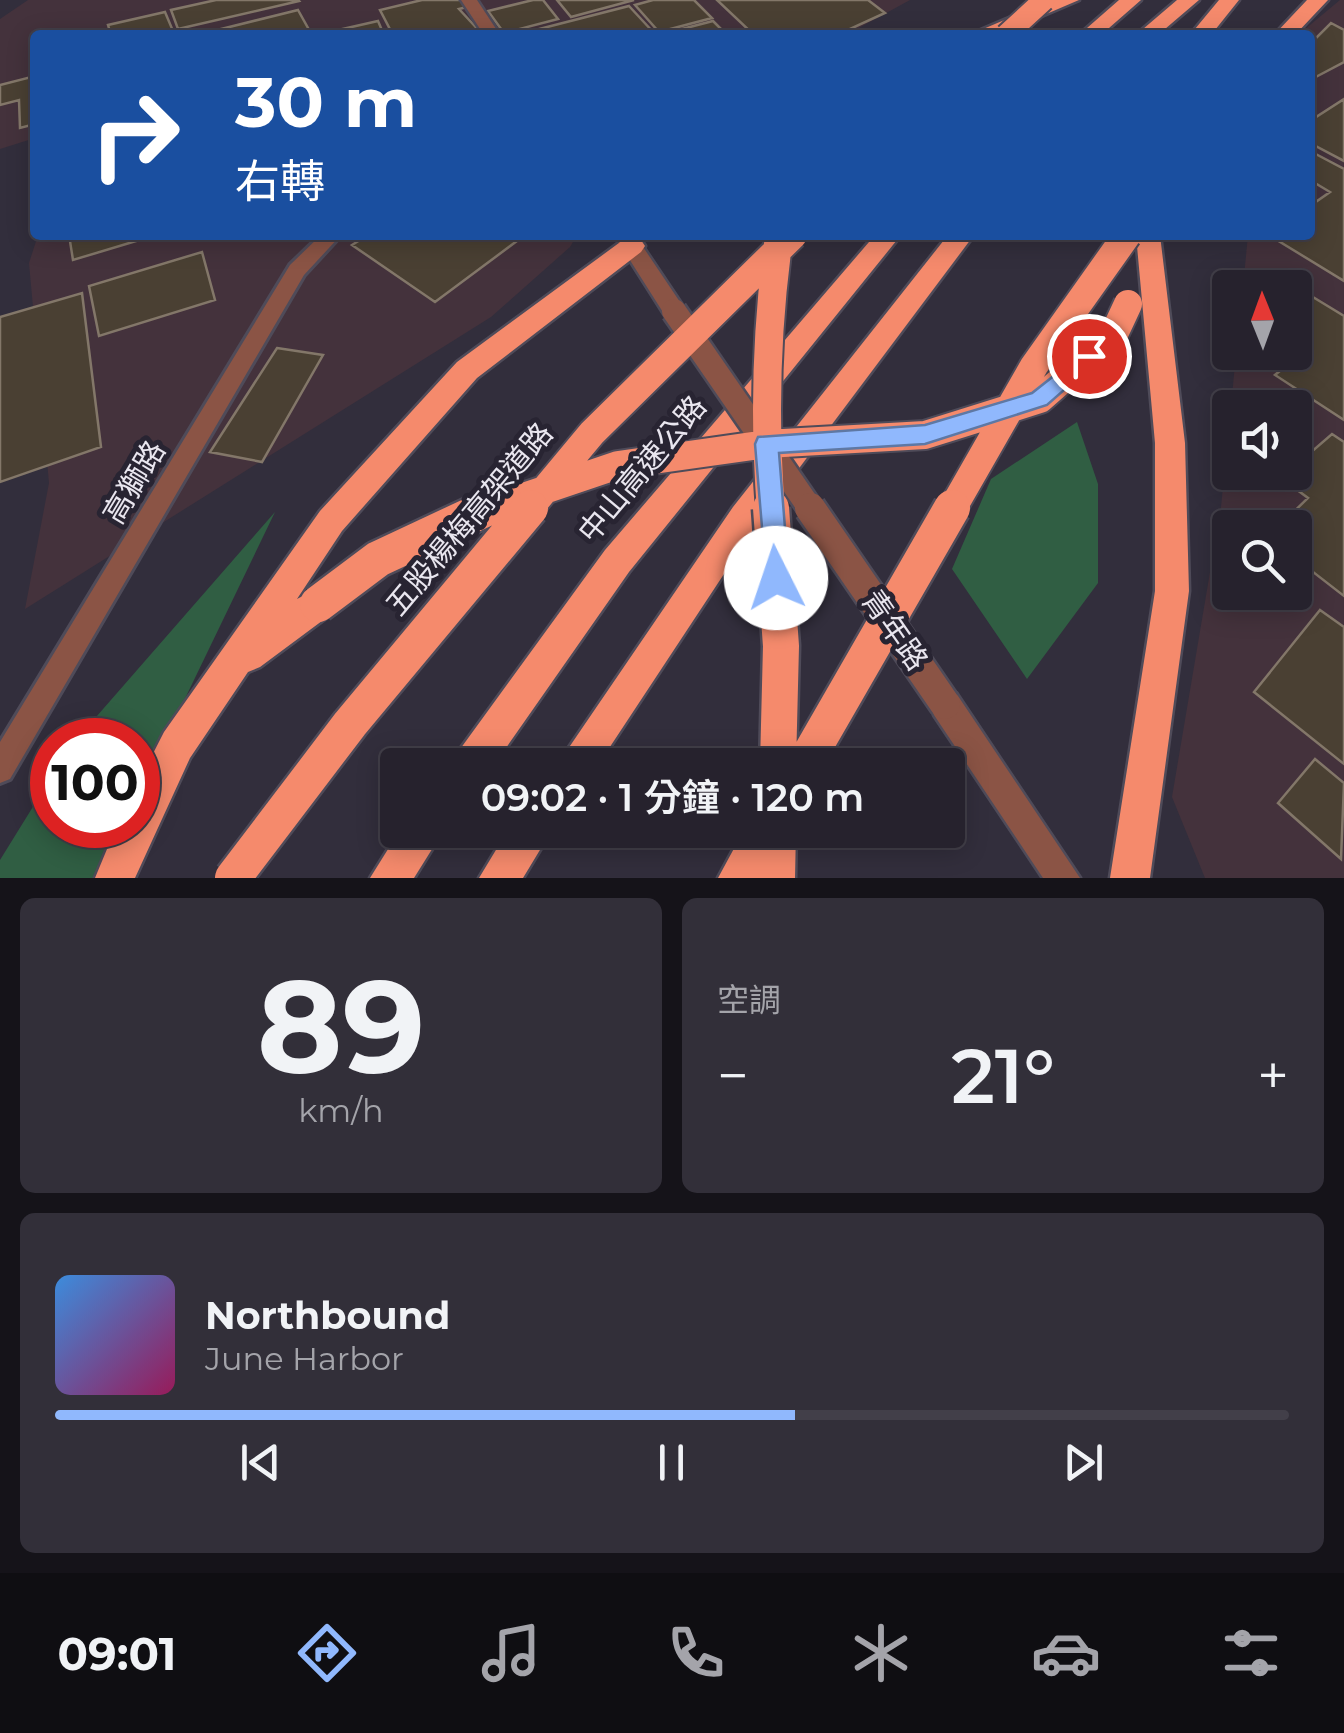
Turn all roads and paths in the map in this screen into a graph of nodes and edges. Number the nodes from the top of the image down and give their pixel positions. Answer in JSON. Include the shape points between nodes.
{"nodes":[{"id":1,"x":468,"y":0,"type":"edge"},
{"id":2,"x":1044,"y":0,"type":"edge"},
{"id":3,"x":1069,"y":0,"type":"edge"},
{"id":4,"x":1131,"y":0,"type":"edge"},
{"id":5,"x":1189,"y":0,"type":"edge"},
{"id":6,"x":1229,"y":0,"type":"edge"},
{"id":7,"x":1318,"y":0,"type":"edge"},
{"id":8,"x":489,"y":30,"type":"edge"},
{"id":9,"x":992,"y":30,"type":"edge"},
{"id":10,"x":1011,"y":30,"type":"edge"},
{"id":11,"x":1096,"y":30,"type":"edge"},
{"id":12,"x":1152,"y":30,"type":"edge"},
{"id":13,"x":1204,"y":30,"type":"edge"},
{"id":14,"x":1289,"y":30,"type":"edge"},
{"id":15,"x":327,"y":240,"type":"edge"},
{"id":16,"x":777,"y":240,"type":"edge"},
{"id":17,"x":788,"y":240,"type":"edge"},
{"id":18,"x":885,"y":240,"type":"edge"},
{"id":19,"x":958,"y":240,"type":"edge"},
{"id":20,"x":628,"y":241,"type":"edge"},
{"id":21,"x":1142,"y":242,"type":"edge"},
{"id":22,"x":766,"y":444,"type":"junction"},
{"id":23,"x":228,"y":670,"type":"junction"},
{"id":24,"x":483,"y":748,"type":"edge"},
{"id":25,"x":587,"y":748,"type":"edge"},
{"id":26,"x":778,"y":748,"type":"edge"},
{"id":27,"x":814,"y":748,"type":"edge"},
{"id":28,"x":0,"y":769,"type":"edge"},
{"id":29,"x":160,"y":780,"type":"edge"},
{"id":30,"x":128,"y":848,"type":"edge"},
{"id":31,"x":411,"y":848,"type":"edge"},
{"id":32,"x":520,"y":848,"type":"edge"},
{"id":33,"x":756,"y":848,"type":"edge"},
{"id":34,"x":776,"y":848,"type":"edge"},
{"id":35,"x":116,"y":878,"type":"edge"},
{"id":36,"x":233,"y":878,"type":"edge"},
{"id":37,"x":390,"y":878,"type":"edge"},
{"id":38,"x":499,"y":878,"type":"edge"},
{"id":39,"x":738,"y":878,"type":"edge"},
{"id":40,"x":775,"y":878,"type":"edge"},
{"id":41,"x":1062,"y":878,"type":"edge"},
{"id":42,"x":1130,"y":878,"type":"edge"}],
"edges":[{"from":1,"to":8,"type":"street"},
{"from":2,"to":10,"type":"highway","bridge":true},
{"from":3,"to":9,"type":"highway"},
{"from":4,"to":11,"type":"highway"},
{"from":5,"to":12,"type":"highway"},
{"from":6,"to":13,"type":"highway"},
{"from":7,"to":14,"type":"highway"},
{"from":15,"to":28,"type":"street","name":"高獅路","via":[[297,270]]},
{"from":16,"to":22,"type":"highway","bridge":true},
{"from":17,"to":36,"type":"highway","name":"五股楊梅高架道路","bridge":true,"via":[[592,433],[350,724]]},
{"from":18,"to":24,"type":"highway","name":"中山高速公路","via":[[616,561]]},
{"from":19,"to":25,"type":"highway","via":[[744,516]]},
{"from":20,"to":22,"type":"street","name":"青年路","bridge":true},
{"from":20,"to":23,"type":"highway","via":[[467,370],[331,521]]},
{"from":21,"to":22,"type":"highway","bridge":true,"via":[[1114,334],[1040,399],[925,435]]},
{"from":21,"to":27,"type":"highway","bridge":true,"via":[[1034,366]]},
{"from":21,"to":42,"type":"highway","via":[[1170,443],[1172,591]]},
{"from":22,"to":23,"type":"highway","bridge":true,"via":[[618,465],[498,503],[378,559]]},
{"from":22,"to":26,"type":"highway","bridge":true,"via":[[781,646]]},
{"from":22,"to":41,"type":"street","name":"青年路","bridge":true},
{"from":23,"to":29,"type":"highway"},
{"from":30,"to":35,"type":"highway"},
{"from":31,"to":37,"type":"highway"},
{"from":32,"to":38,"type":"highway"},
{"from":33,"to":39,"type":"highway"},
{"from":34,"to":40,"type":"highway"}]}
